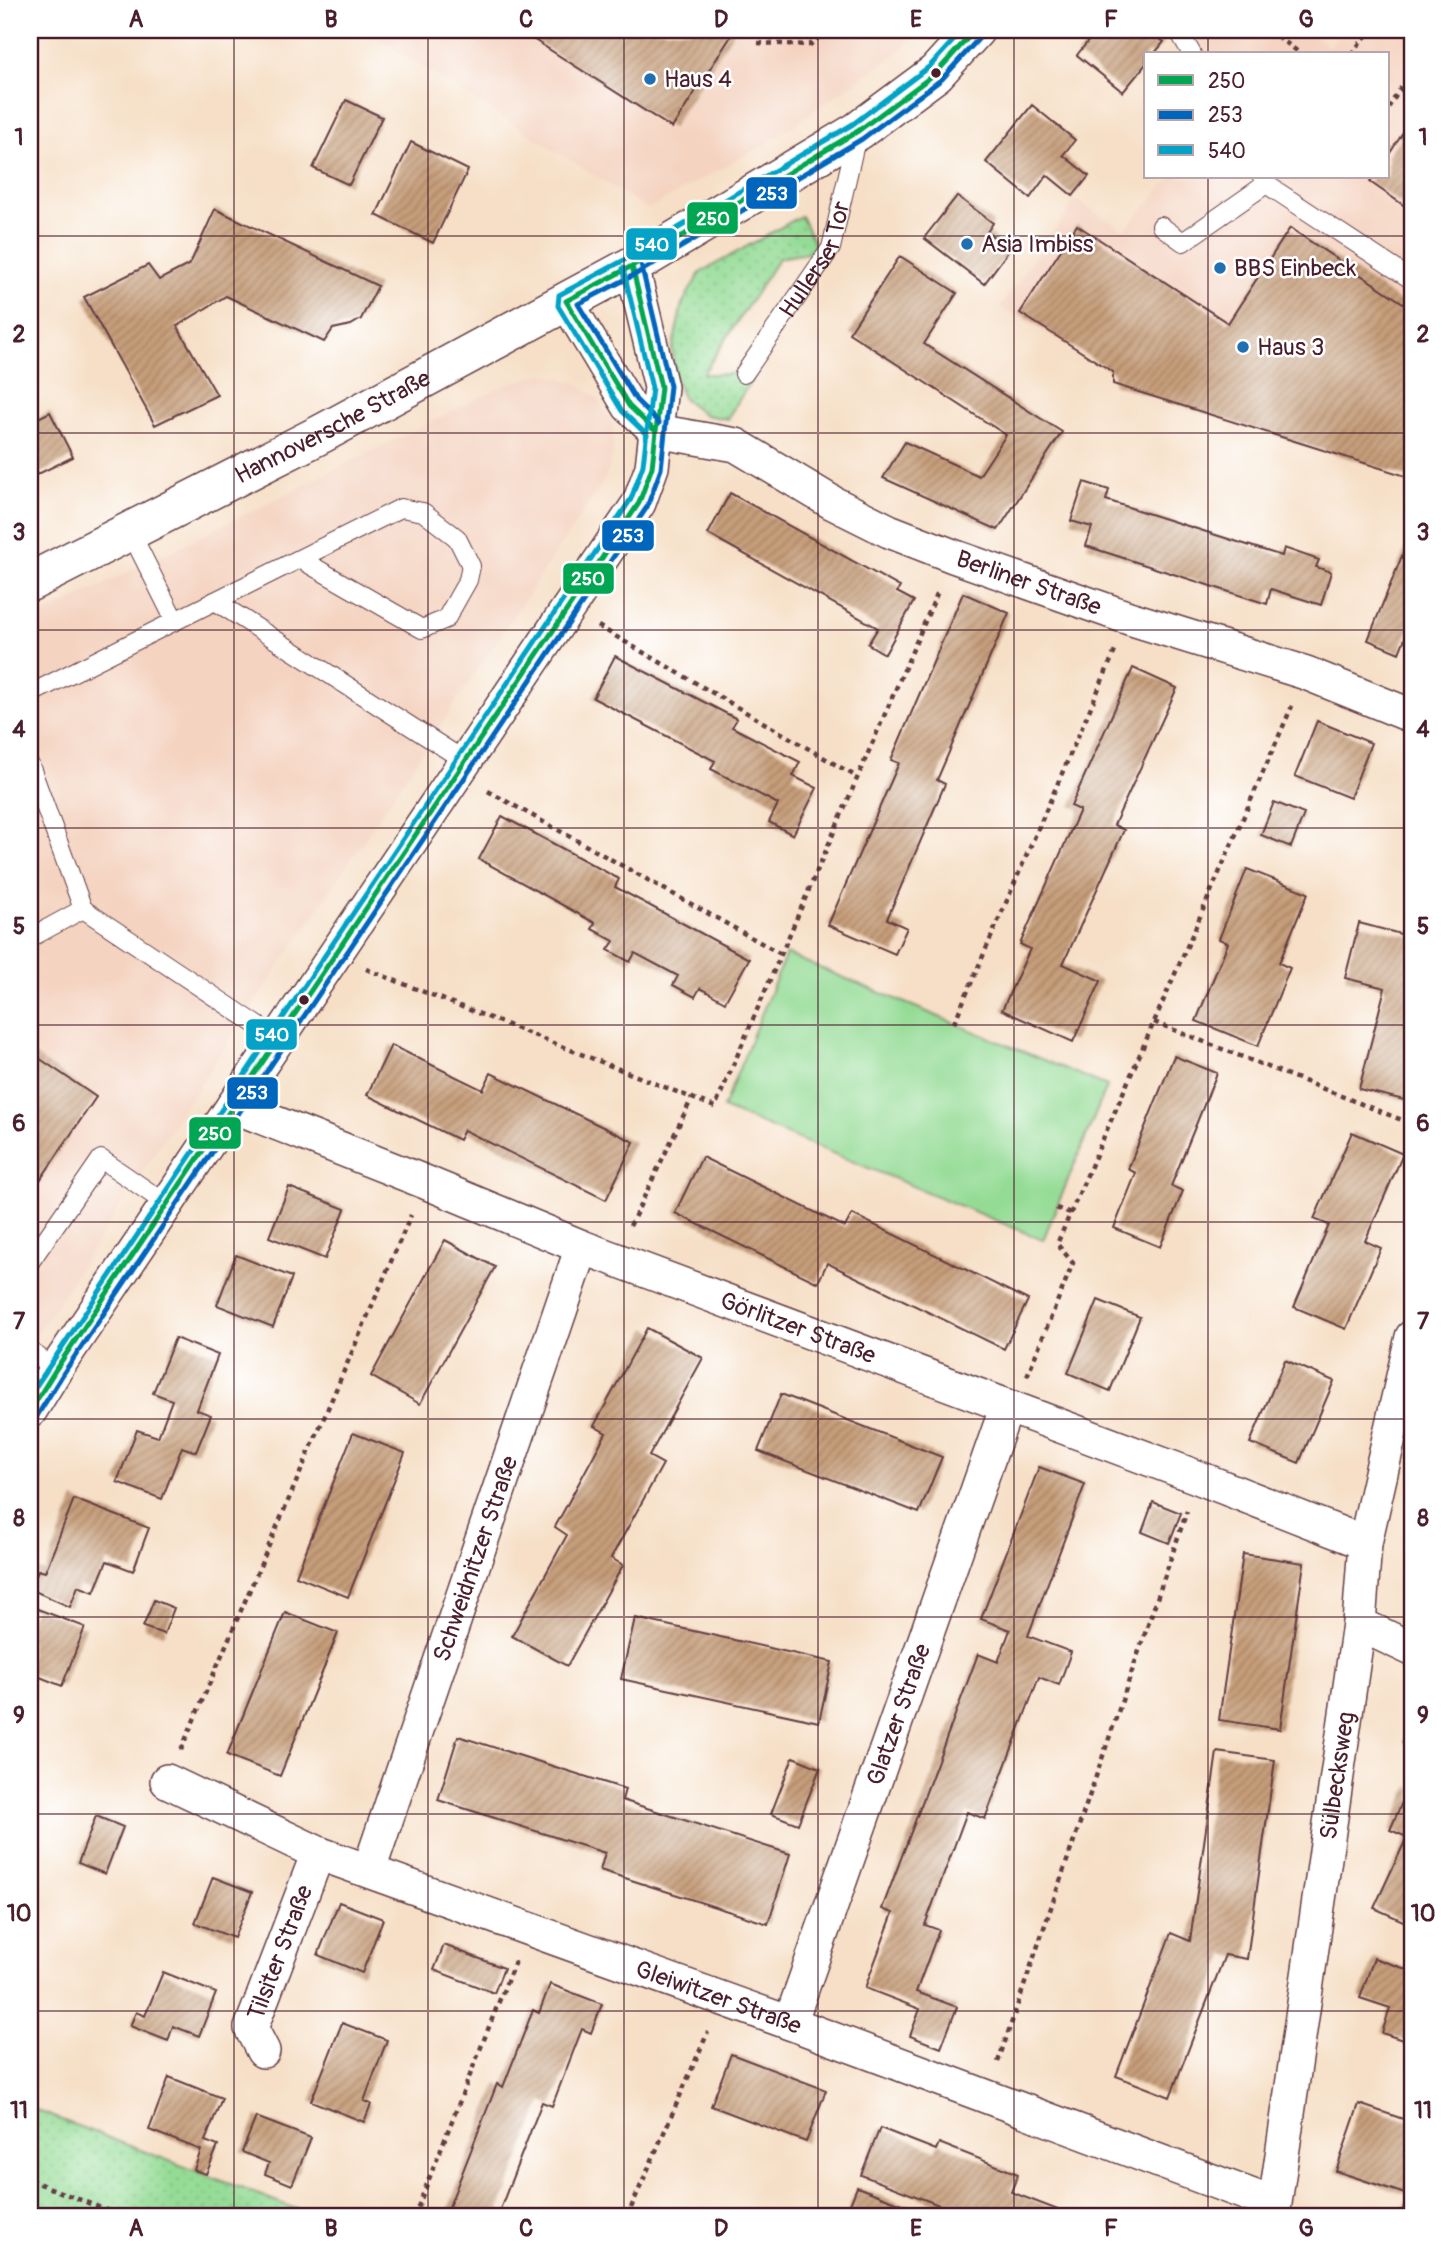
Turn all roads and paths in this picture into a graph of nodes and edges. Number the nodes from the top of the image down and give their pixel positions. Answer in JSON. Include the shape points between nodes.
{"nodes":[{"id":1,"x":826,"y":30,"type":"edge"},
{"id":2,"x":975,"y":30,"type":"edge"},
{"id":3,"x":1178,"y":30,"type":"edge"},
{"id":4,"x":1269,"y":30,"type":"edge"},
{"id":5,"x":1371,"y":30,"type":"edge"},
{"id":6,"x":758,"y":43,"type":"dead end"},
{"id":7,"x":1191,"y":52,"type":"edge"},
{"id":8,"x":1297,"y":52,"type":"edge"},
{"id":9,"x":1353,"y":52,"type":"edge"},
{"id":10,"x":1412,"y":71,"type":"edge"},
{"id":11,"x":1390,"y":105,"type":"edge"},
{"id":12,"x":858,"y":131,"type":"junction"},
{"id":13,"x":1264,"y":181,"type":"edge"},
{"id":14,"x":1161,"y":226,"type":"dead end"},
{"id":15,"x":632,"y":266,"type":"junction"},
{"id":16,"x":1412,"y":280,"type":"edge"},
{"id":17,"x":566,"y":301,"type":"junction"},
{"id":18,"x":744,"y":374,"type":"dead end"},
{"id":19,"x":656,"y":431,"type":"junction"},
{"id":20,"x":130,"y":531,"type":"junction"},
{"id":21,"x":953,"y":556,"type":"junction"},
{"id":22,"x":300,"y":559,"type":"junction"},
{"id":23,"x":30,"y":582,"type":"edge"},
{"id":24,"x":215,"y":601,"type":"junction"},
{"id":25,"x":568,"y":609,"type":"junction"},
{"id":26,"x":1129,"y":618,"type":"junction"},
{"id":27,"x":175,"y":621,"type":"junction"},
{"id":28,"x":1306,"y":673,"type":"junction"},
{"id":29,"x":30,"y":694,"type":"edge"},
{"id":30,"x":1412,"y":716,"type":"edge"},
{"id":31,"x":30,"y":765,"type":"edge"},
{"id":32,"x":461,"y":768,"type":"junction"},
{"id":33,"x":857,"y":777,"type":"junction"},
{"id":34,"x":83,"y":909,"type":"junction"},
{"id":35,"x":30,"y":938,"type":"edge"},
{"id":36,"x":781,"y":954,"type":"junction"},
{"id":37,"x":334,"y":956,"type":"junction"},
{"id":38,"x":1154,"y":1022,"type":"junction"},
{"id":39,"x":954,"y":1023,"type":"dead end"},
{"id":40,"x":278,"y":1039,"type":"junction"},
{"id":41,"x":692,"y":1098,"type":"junction"},
{"id":42,"x":233,"y":1106,"type":"junction"},
{"id":43,"x":1412,"y":1124,"type":"edge"},
{"id":44,"x":425,"y":1182,"type":"junction"},
{"id":45,"x":168,"y":1205,"type":"junction"},
{"id":46,"x":1056,"y":1208,"type":"dead end"},
{"id":47,"x":1071,"y":1213,"type":"junction"},
{"id":48,"x":582,"y":1247,"type":"junction"},
{"id":49,"x":614,"y":1259,"type":"junction"},
{"id":50,"x":30,"y":1262,"type":"edge"},
{"id":51,"x":1412,"y":1337,"type":"edge"},
{"id":52,"x":43,"y":1360,"type":"edge"},
{"id":53,"x":1011,"y":1408,"type":"junction"},
{"id":54,"x":30,"y":1411,"type":"edge"},
{"id":55,"x":1197,"y":1477,"type":"junction"},
{"id":56,"x":1365,"y":1543,"type":"junction"},
{"id":57,"x":1359,"y":1624,"type":"junction"},
{"id":58,"x":1412,"y":1649,"type":"edge"},
{"id":59,"x":167,"y":1780,"type":"joint"},
{"id":60,"x":318,"y":1853,"type":"junction"},
{"id":61,"x":369,"y":1870,"type":"junction"},
{"id":62,"x":528,"y":1928,"type":"junction"},
{"id":63,"x":723,"y":1999,"type":"junction"},
{"id":64,"x":790,"y":2023,"type":"junction"},
{"id":65,"x":263,"y":2051,"type":"dead end"},
{"id":66,"x":986,"y":2096,"type":"junction"},
{"id":67,"x":30,"y":2180,"type":"edge"},
{"id":68,"x":1273,"y":2210,"type":"edge"},
{"id":69,"x":124,"y":2217,"type":"edge"},
{"id":70,"x":414,"y":2217,"type":"edge"},
{"id":71,"x":626,"y":2217,"type":"edge"}],
"edges":[{"from":1,"to":6,"type":"path","via":[[810,45]]},
{"from":2,"to":12,"type":"main road","name":"Hullerser Tor","via":[[936,73]]},
{"from":3,"to":7,"type":"lane"},
{"from":4,"to":8,"type":"path"},
{"from":5,"to":9,"type":"path"},
{"from":10,"to":11,"type":"path"},
{"from":12,"to":15,"type":"main road","name":"Hullerser Tor"},
{"from":12,"to":18,"type":"lane","name":"Hullerser Tor","via":[[831,248]]},
{"from":13,"to":14,"type":"lane","via":[[1183,242]]},
{"from":13,"to":16,"type":"lane"},
{"from":15,"to":17,"type":"main road","name":"Hannoversche Straße"},
{"from":15,"to":19,"type":"street","via":[[661,387]]},
{"from":17,"to":19,"type":"street","via":[[629,406]]},
{"from":17,"to":20,"type":"main road","name":"Hannoversche Straße"},
{"from":19,"to":21,"type":"street","name":"Berliner Straße","via":[[736,445],[833,503]]},
{"from":19,"to":25,"type":"street","via":[[652,467],[639,503]]},
{"from":20,"to":23,"type":"main road","name":"Hannoversche Straße"},
{"from":20,"to":27,"type":"lane"},
{"from":21,"to":26,"type":"street","name":"Berliner Straße"},
{"from":21,"to":33,"type":"path"},
{"from":22,"to":22,"type":"lane","via":[[401,508],[423,512],[457,538],[471,566],[446,618],[422,629]]},
{"from":22,"to":24,"type":"lane"},
{"from":24,"to":27,"type":"lane"},
{"from":24,"to":32,"type":"lane"},
{"from":25,"to":32,"type":"street"},
{"from":25,"to":33,"type":"path"},
{"from":26,"to":28,"type":"street","name":"Berliner Straße"},
{"from":26,"to":39,"type":"path"},
{"from":27,"to":29,"type":"lane"},
{"from":28,"to":30,"type":"street","name":"Berliner Straße"},
{"from":28,"to":38,"type":"path"},
{"from":31,"to":34,"type":"lane"},
{"from":32,"to":36,"type":"path"},
{"from":32,"to":37,"type":"street"},
{"from":33,"to":36,"type":"path"},
{"from":34,"to":35,"type":"lane"},
{"from":34,"to":40,"type":"lane"},
{"from":36,"to":41,"type":"path","via":[[752,1031],[715,1107]]},
{"from":37,"to":40,"type":"street"},
{"from":37,"to":41,"type":"path"},
{"from":38,"to":43,"type":"path"},
{"from":38,"to":47,"type":"path"},
{"from":40,"to":42,"type":"street"},
{"from":41,"to":49,"type":"path"},
{"from":42,"to":44,"type":"street","name":"Görlitzer Straße"},
{"from":42,"to":45,"type":"street"},
{"from":44,"to":48,"type":"street","name":"Görlitzer Straße"},
{"from":44,"to":59,"type":"path"},
{"from":45,"to":50,"type":"lane","via":[[102,1159]]},
{"from":45,"to":52,"type":"street"},
{"from":46,"to":47,"type":"path"},
{"from":47,"to":53,"type":"path","via":[[1057,1244],[1073,1263]]},
{"from":48,"to":49,"type":"street","name":"Görlitzer Straße"},
{"from":48,"to":61,"type":"street","name":"Schweidnitzer Straße"},
{"from":49,"to":53,"type":"street","name":"Görlitzer Straße"},
{"from":51,"to":56,"type":"street","name":"Sülbecksweg"},
{"from":52,"to":54,"type":"street"},
{"from":53,"to":55,"type":"street","name":"Görlitzer Straße"},
{"from":53,"to":64,"type":"street","name":"Glatzer Straße"},
{"from":55,"to":56,"type":"street","name":"Görlitzer Straße"},
{"from":55,"to":66,"type":"path"},
{"from":56,"to":57,"type":"street","name":"Sülbecksweg"},
{"from":57,"to":58,"type":"street"},
{"from":57,"to":68,"type":"street","name":"Sülbecksweg"},
{"from":59,"to":60,"type":"street","name":"Gleiwitzer Straße"},
{"from":60,"to":61,"type":"street","name":"Gleiwitzer Straße"},
{"from":60,"to":65,"type":"street","name":"Tilsiter Straße","via":[[251,2028]]},
{"from":61,"to":62,"type":"street","name":"Gleiwitzer Straße"},
{"from":62,"to":63,"type":"street","name":"Gleiwitzer Straße"},
{"from":62,"to":70,"type":"path"},
{"from":63,"to":64,"type":"street","name":"Gleiwitzer Straße"},
{"from":63,"to":71,"type":"path"},
{"from":64,"to":66,"type":"street","name":"Gleiwitzer Straße"},
{"from":66,"to":68,"type":"street","name":"Gleiwitzer Straße"},
{"from":67,"to":69,"type":"path"}]}
